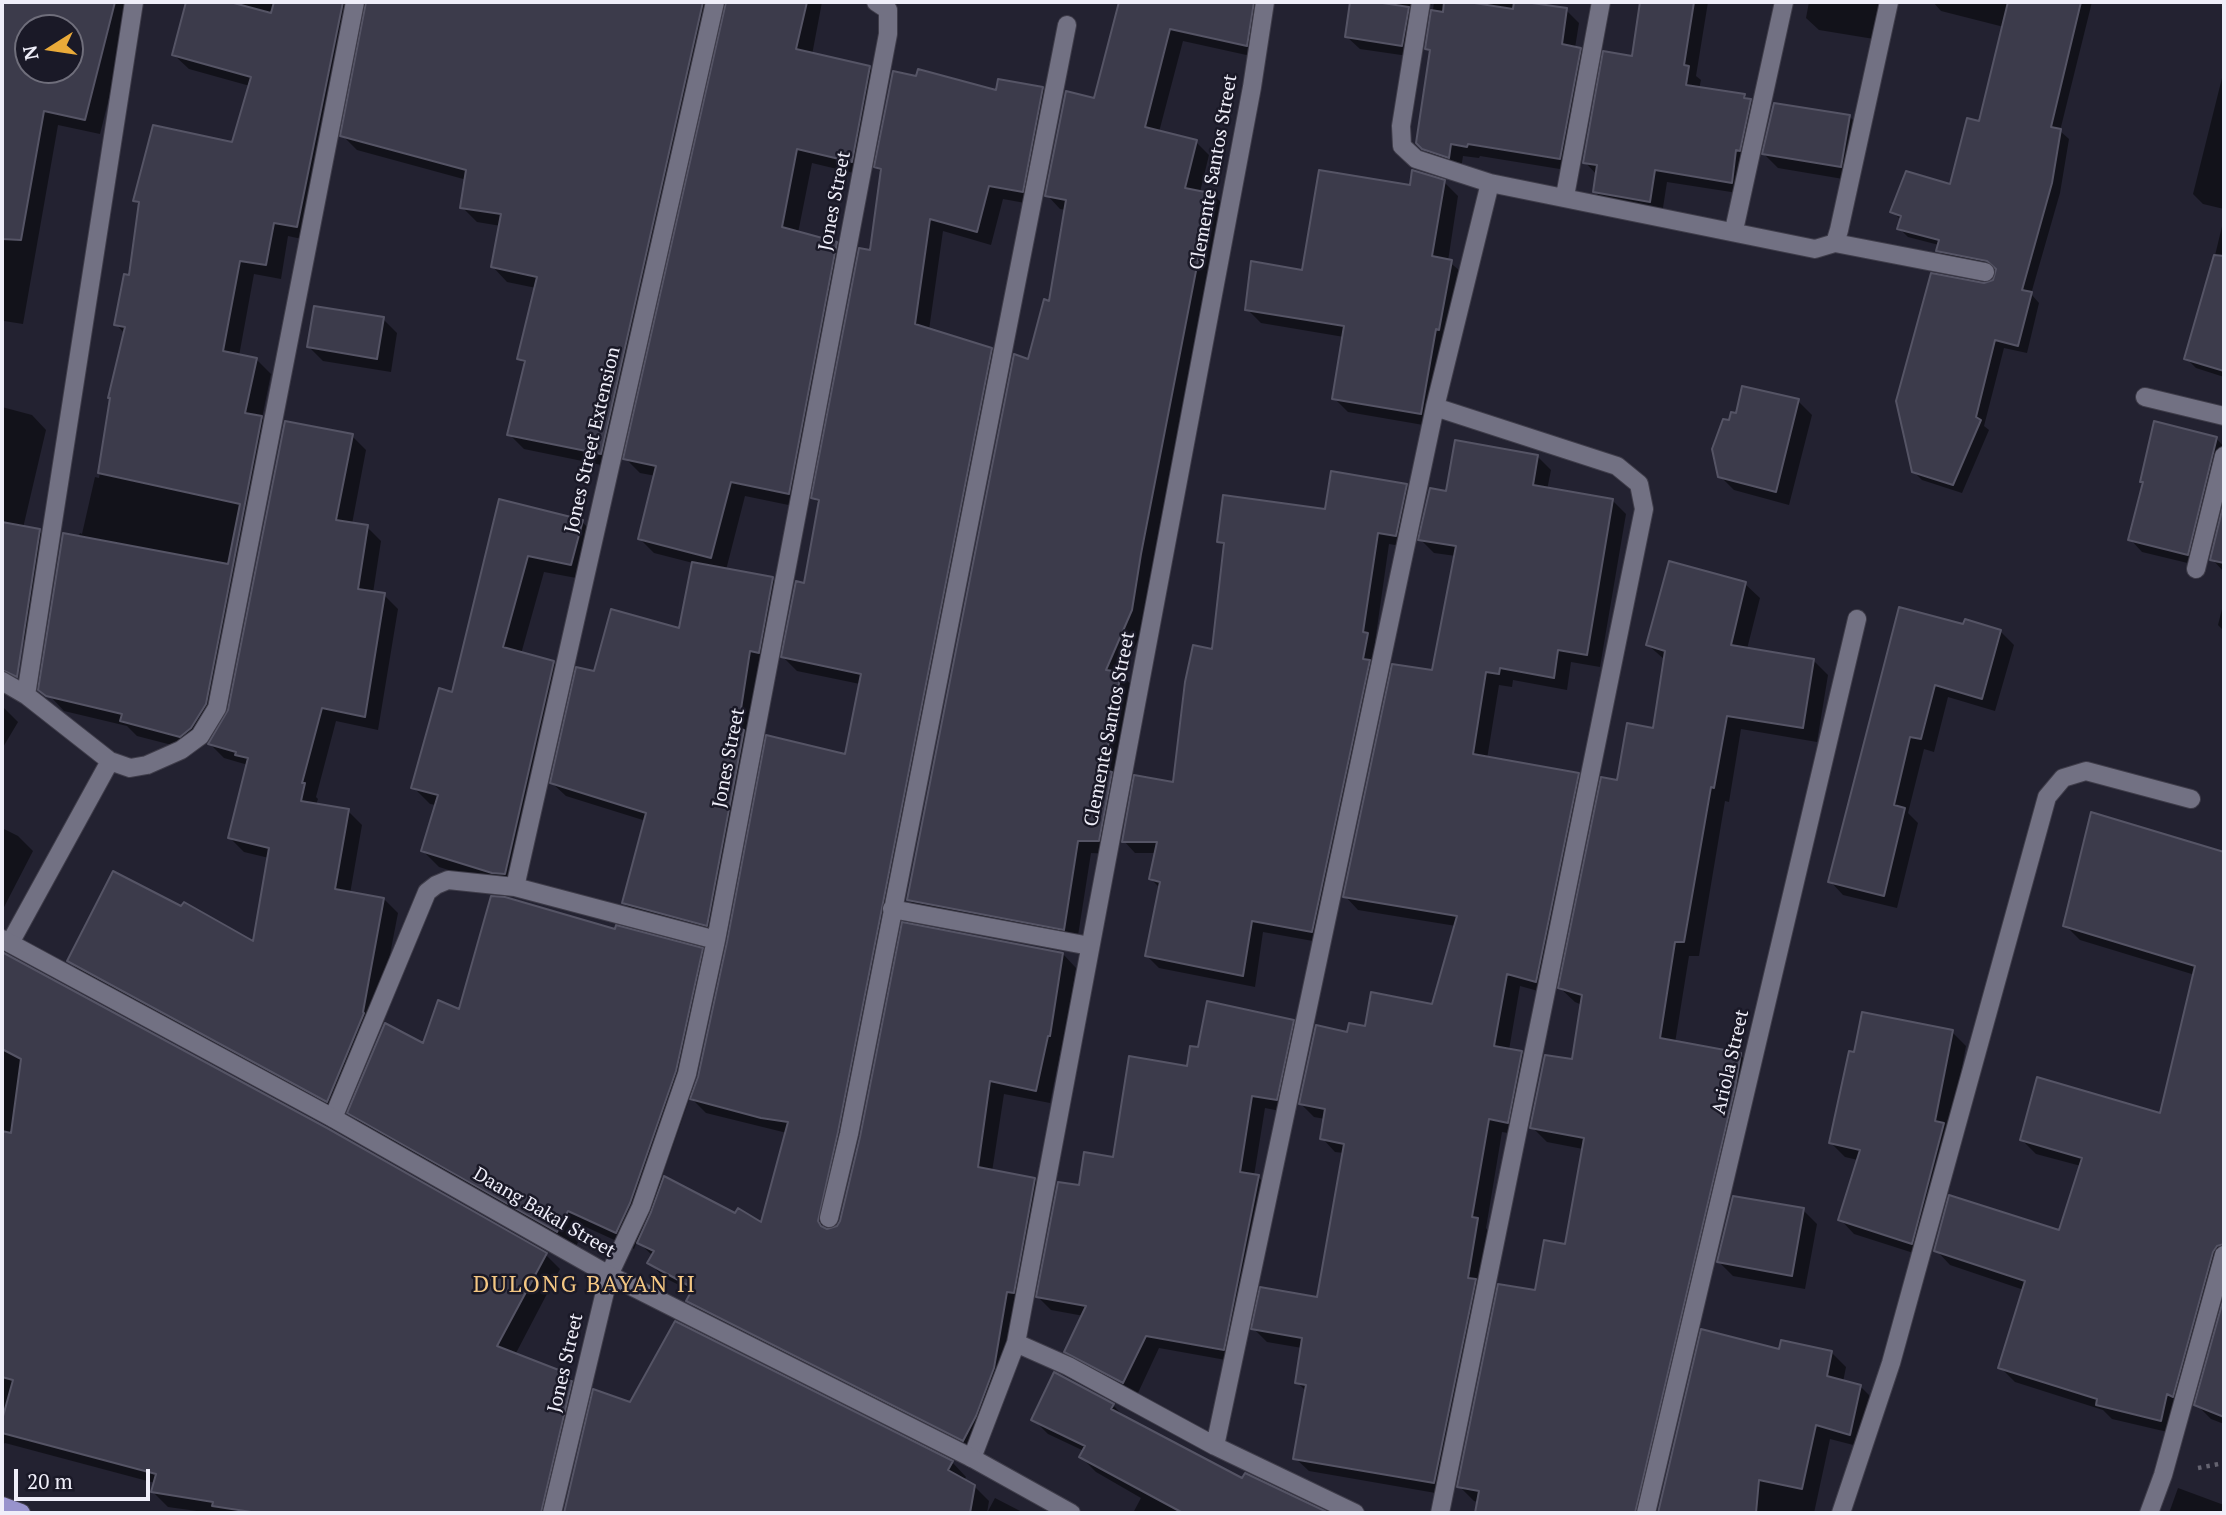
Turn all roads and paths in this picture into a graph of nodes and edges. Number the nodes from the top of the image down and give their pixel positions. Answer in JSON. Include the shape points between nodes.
{"nodes":[{"id":1,"x":134,"y":2,"type":"edge"},
{"id":2,"x":355,"y":2,"type":"edge"},
{"id":3,"x":715,"y":2,"type":"edge"},
{"id":4,"x":876,"y":2,"type":"edge"},
{"id":5,"x":1265,"y":2,"type":"edge"},
{"id":6,"x":1421,"y":2,"type":"edge"},
{"id":7,"x":1601,"y":2,"type":"edge"},
{"id":8,"x":1784,"y":2,"type":"edge"},
{"id":9,"x":1889,"y":2,"type":"edge"},
{"id":10,"x":1067,"y":25,"type":"dead end"},
{"id":11,"x":1490,"y":183,"type":"junction"},
{"id":12,"x":1564,"y":196,"type":"junction"},
{"id":13,"x":1734,"y":230,"type":"junction"},
{"id":14,"x":1835,"y":243,"type":"junction"},
{"id":15,"x":1985,"y":272,"type":"dead end"},
{"id":16,"x":2145,"y":397,"type":"dead end"},
{"id":17,"x":1435,"y":407,"type":"junction"},
{"id":18,"x":2224,"y":416,"type":"edge"},
{"id":19,"x":2224,"y":456,"type":"edge"},
{"id":20,"x":2196,"y":569,"type":"dead end"},
{"id":21,"x":1857,"y":620,"type":"dead end"},
{"id":22,"x":2,"y":681,"type":"edge"},
{"id":23,"x":26,"y":695,"type":"junction"},
{"id":24,"x":110,"y":761,"type":"junction"},
{"id":25,"x":2191,"y":799,"type":"dead end"},
{"id":26,"x":515,"y":887,"type":"junction"},
{"id":27,"x":892,"y":909,"type":"junction"},
{"id":28,"x":716,"y":940,"type":"junction"},
{"id":29,"x":6,"y":941,"type":"edge"},
{"id":30,"x":1090,"y":946,"type":"junction"},
{"id":31,"x":333,"y":1118,"type":"junction"},
{"id":32,"x":829,"y":1218,"type":"dead end"},
{"id":33,"x":2224,"y":1255,"type":"edge"},
{"id":34,"x":609,"y":1275,"type":"junction"},
{"id":35,"x":1016,"y":1343,"type":"junction"},
{"id":36,"x":1215,"y":1446,"type":"junction"},
{"id":37,"x":972,"y":1458,"type":"junction"},
{"id":38,"x":2,"y":1506,"type":"edge"},
{"id":39,"x":21,"y":1513,"type":"edge"},
{"id":40,"x":552,"y":1513,"type":"edge"},
{"id":41,"x":1070,"y":1513,"type":"edge"},
{"id":42,"x":1355,"y":1513,"type":"edge"},
{"id":43,"x":1440,"y":1513,"type":"edge"},
{"id":44,"x":1646,"y":1513,"type":"edge"},
{"id":45,"x":1841,"y":1513,"type":"edge"},
{"id":46,"x":2149,"y":1513,"type":"edge"}],
"edges":[{"from":1,"to":23,"type":"street"},
{"from":2,"to":24,"type":"street","via":[[217,708],[200,736],[181,750],[130,768]]},
{"from":3,"to":26,"type":"street","name":"Jones Street Extension"},
{"from":4,"to":28,"type":"street","name":"Jones Street","via":[[888,10],[888,34]]},
{"from":5,"to":30,"type":"street","name":"Clemente Santos Street"},
{"from":6,"to":11,"type":"street","via":[[1401,126],[1402,146],[1416,159]]},
{"from":7,"to":12,"type":"street"},
{"from":8,"to":13,"type":"street"},
{"from":9,"to":14,"type":"street"},
{"from":10,"to":27,"type":"street"},
{"from":11,"to":12,"type":"street"},
{"from":11,"to":17,"type":"street"},
{"from":12,"to":13,"type":"street"},
{"from":13,"to":14,"type":"street","via":[[1815,249]]},
{"from":14,"to":15,"type":"street"},
{"from":16,"to":18,"type":"street"},
{"from":17,"to":36,"type":"street"},
{"from":17,"to":43,"type":"street","via":[[1617,466],[1639,484],[1644,509]]},
{"from":19,"to":20,"type":"street"},
{"from":21,"to":44,"type":"street","name":"Ariola Street"},
{"from":22,"to":23,"type":"street"},
{"from":23,"to":24,"type":"street"},
{"from":24,"to":29,"type":"street"},
{"from":25,"to":45,"type":"street","via":[[2086,771],[2063,778],[2048,797],[1891,1363]]},
{"from":26,"to":28,"type":"street"},
{"from":26,"to":31,"type":"street","via":[[448,880],[427,892]]},
{"from":27,"to":30,"type":"street"},
{"from":27,"to":32,"type":"street"},
{"from":28,"to":34,"type":"street","name":"Jones Street","via":[[687,1073],[641,1207]]},
{"from":29,"to":31,"type":"street","name":"Daang Bakal Street"},
{"from":30,"to":35,"type":"street","name":"Clemente Santos Street"},
{"from":31,"to":34,"type":"street","name":"Daang Bakal Street"},
{"from":33,"to":46,"type":"street"},
{"from":34,"to":37,"type":"street","name":"Daang Bakal Street"},
{"from":34,"to":40,"type":"street","name":"Jones Street"},
{"from":35,"to":36,"type":"street"},
{"from":35,"to":37,"type":"street","name":"Clemente Santos Street"},
{"from":36,"to":42,"type":"street"},
{"from":37,"to":41,"type":"street","name":"Daang Bakal Street"},
{"from":38,"to":39,"type":"main road"}]}
